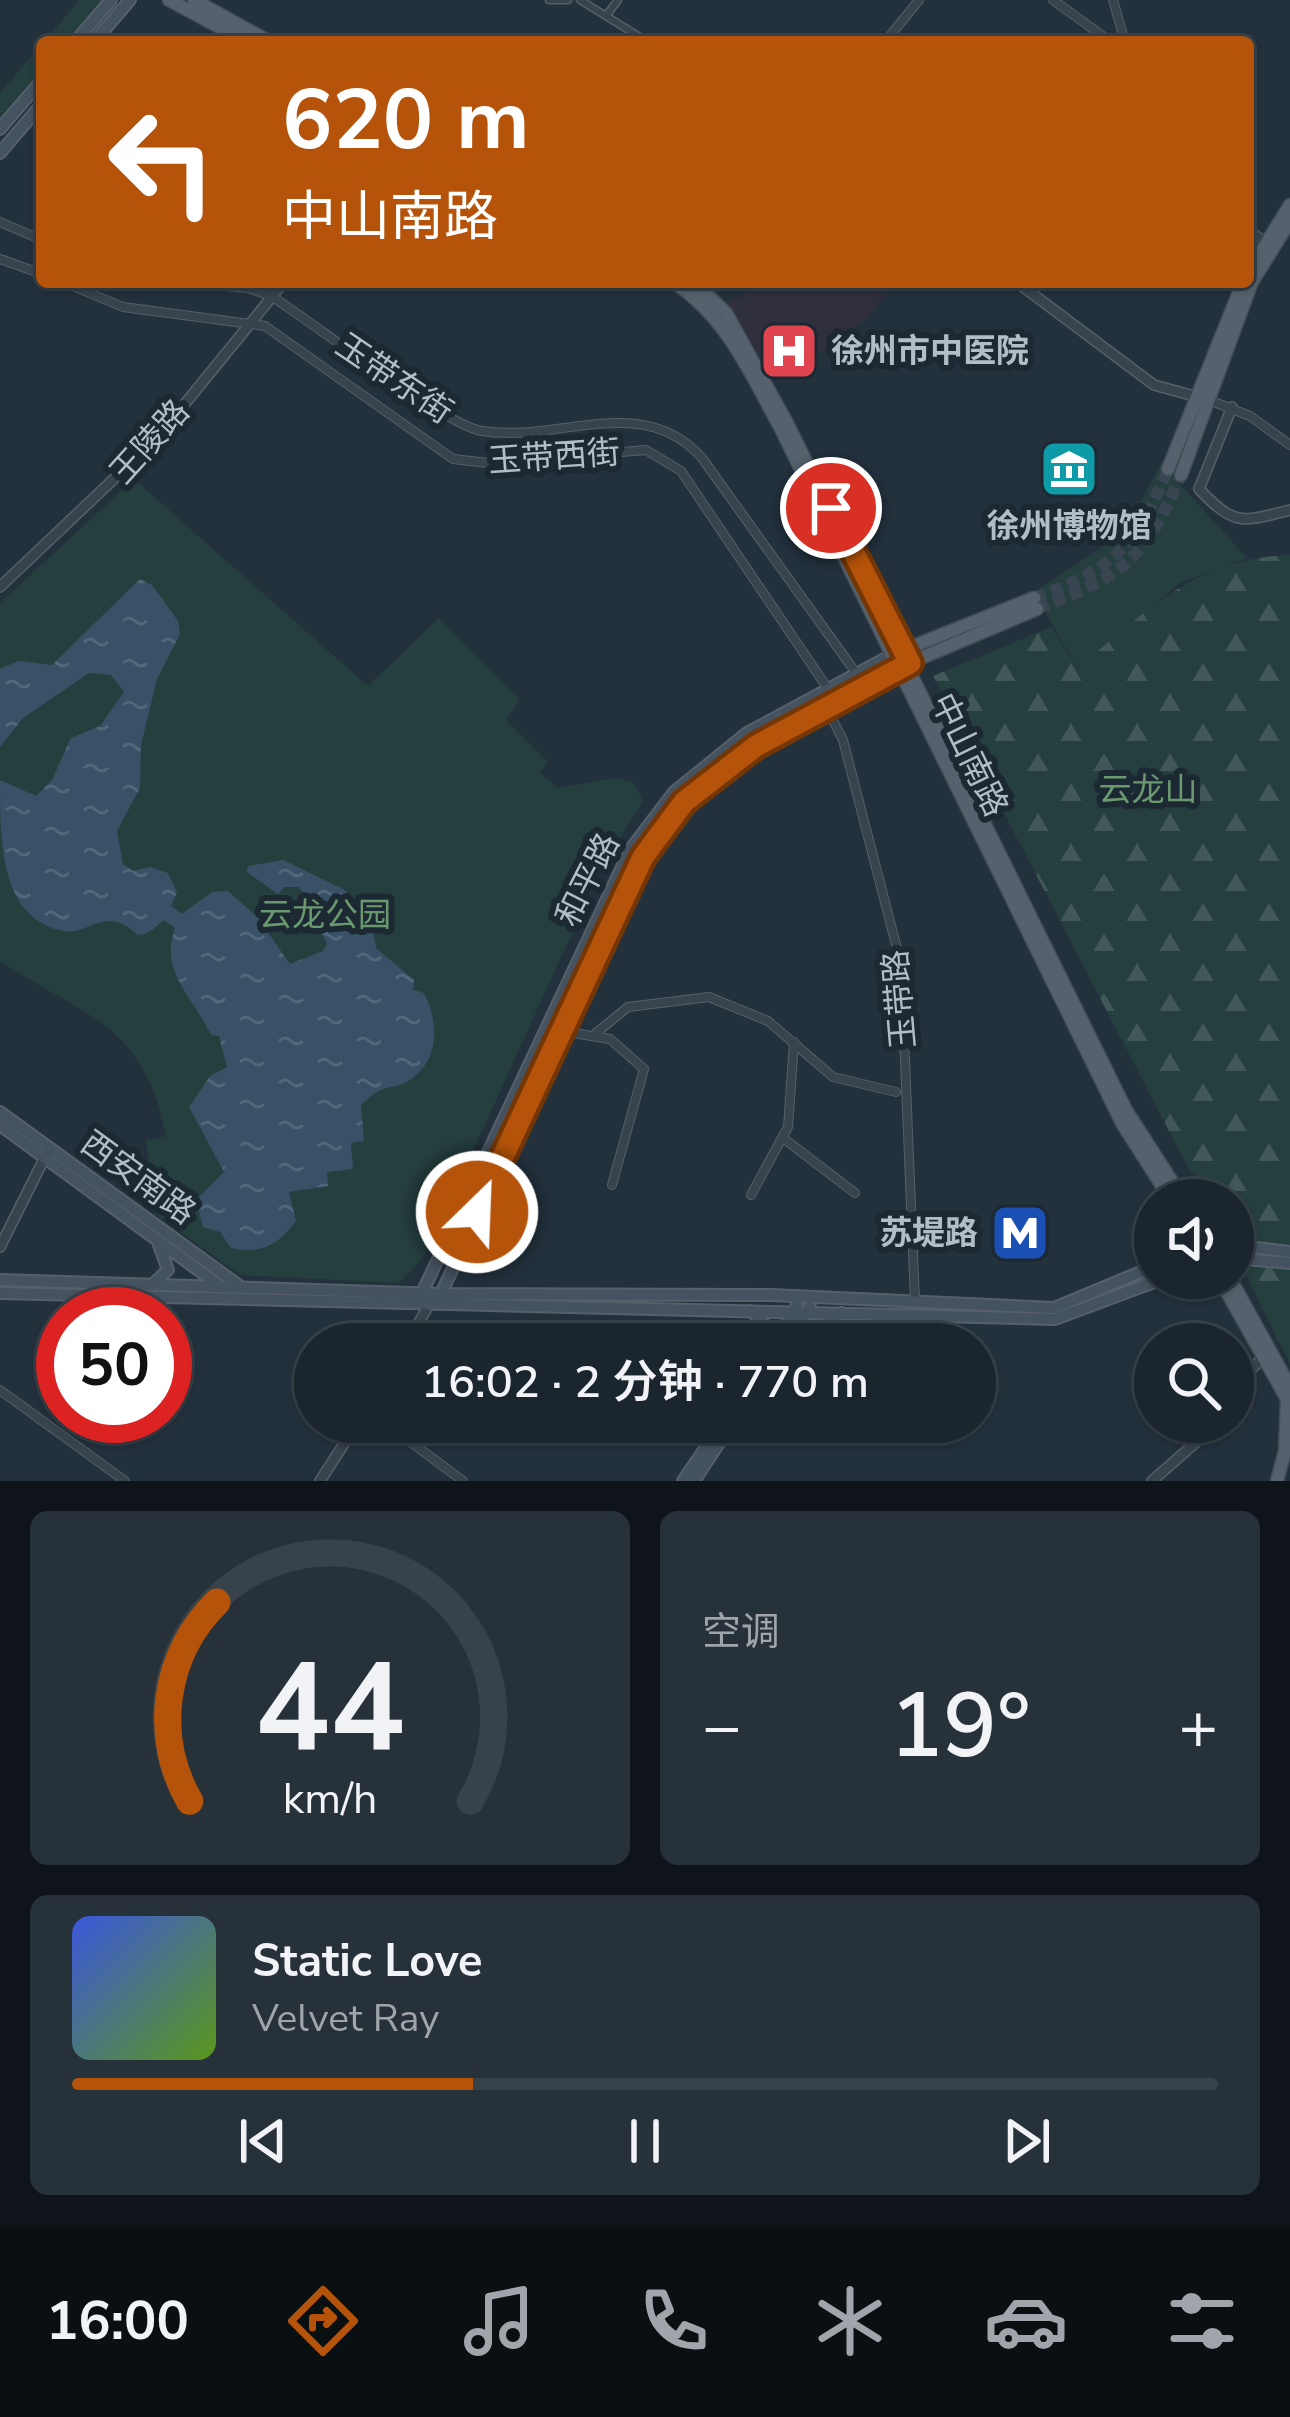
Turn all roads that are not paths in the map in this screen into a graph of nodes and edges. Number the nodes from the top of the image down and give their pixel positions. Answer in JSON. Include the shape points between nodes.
{"nodes":[{"id":1,"x":111,"y":0,"type":"edge"},
{"id":2,"x":130,"y":0,"type":"edge"},
{"id":3,"x":169,"y":0,"type":"edge"},
{"id":4,"x":194,"y":0,"type":"edge"},
{"id":5,"x":549,"y":0,"type":"edge"},
{"id":6,"x":568,"y":0,"type":"edge"},
{"id":7,"x":580,"y":0,"type":"edge"},
{"id":8,"x":618,"y":0,"type":"edge"},
{"id":9,"x":919,"y":0,"type":"edge"},
{"id":10,"x":1053,"y":0,"type":"edge"},
{"id":11,"x":1113,"y":0,"type":"edge"},
{"id":12,"x":606,"y":16,"type":"junction"},
{"id":13,"x":80,"y":36,"type":"edge"},
{"id":14,"x":99,"y":36,"type":"edge"},
{"id":15,"x":236,"y":36,"type":"edge"},
{"id":16,"x":259,"y":36,"type":"edge"},
{"id":17,"x":638,"y":36,"type":"edge"},
{"id":18,"x":890,"y":36,"type":"edge"},
{"id":19,"x":1103,"y":36,"type":"edge"},
{"id":20,"x":1123,"y":36,"type":"edge"},
{"id":21,"x":36,"y":87,"type":"edge"},
{"id":22,"x":36,"y":111,"type":"edge"},
{"id":23,"x":0,"y":129,"type":"edge"},
{"id":24,"x":0,"y":153,"type":"edge"},
{"id":25,"x":1290,"y":205,"type":"edge"},
{"id":26,"x":1290,"y":221,"type":"edge"},
{"id":27,"x":0,"y":222,"type":"edge"},
{"id":28,"x":36,"y":237,"type":"edge"},
{"id":29,"x":1278,"y":242,"type":"edge"},
{"id":30,"x":0,"y":259,"type":"edge"},
{"id":31,"x":1254,"y":267,"type":"edge"},
{"id":32,"x":36,"y":272,"type":"edge"},
{"id":33,"x":1254,"y":279,"type":"edge"},
{"id":34,"x":77,"y":288,"type":"edge"},
{"id":35,"x":248,"y":288,"type":"edge"},
{"id":36,"x":279,"y":288,"type":"edge"},
{"id":37,"x":682,"y":288,"type":"edge"},
{"id":38,"x":700,"y":288,"type":"edge"},
{"id":39,"x":1025,"y":288,"type":"edge"},
{"id":40,"x":1241,"y":288,"type":"edge"},
{"id":41,"x":1249,"y":288,"type":"edge"},
{"id":42,"x":268,"y":300,"type":"junction"},
{"id":43,"x":253,"y":320,"type":"junction"},
{"id":44,"x":1203,"y":398,"type":"junction"},
{"id":45,"x":1232,"y":407,"type":"junction"},
{"id":46,"x":1290,"y":445,"type":"edge"},
{"id":47,"x":1175,"y":472,"type":"tunnel mouth"},
{"id":48,"x":1290,"y":510,"type":"edge"},
{"id":49,"x":0,"y":587,"type":"edge"},
{"id":50,"x":1035,"y":604,"type":"tunnel mouth"},
{"id":51,"x":900,"y":659,"type":"junction"},
{"id":52,"x":856,"y":673,"type":"junction"},
{"id":53,"x":828,"y":689,"type":"junction"},
{"id":54,"x":826,"y":707,"type":"junction"},
{"id":55,"x":560,"y":1030,"type":"junction"},
{"id":56,"x":596,"y":1033,"type":"junction"},
{"id":57,"x":794,"y":1041,"type":"junction"},
{"id":58,"x":896,"y":1092,"type":"dead end"},
{"id":59,"x":0,"y":1112,"type":"edge"},
{"id":60,"x":0,"y":1125,"type":"edge"},
{"id":61,"x":783,"y":1138,"type":"junction"},
{"id":62,"x":48,"y":1151,"type":"junction"},
{"id":63,"x":1158,"y":1179,"type":"edge"},
{"id":64,"x":1171,"y":1179,"type":"edge"},
{"id":65,"x":612,"y":1185,"type":"dead end"},
{"id":66,"x":855,"y":1193,"type":"dead end"},
{"id":67,"x":751,"y":1195,"type":"dead end"},
{"id":68,"x":157,"y":1239,"type":"junction"},
{"id":69,"x":0,"y":1247,"type":"edge"},
{"id":70,"x":1254,"y":1248,"type":"edge"},
{"id":71,"x":1290,"y":1252,"type":"edge"},
{"id":72,"x":1254,"y":1260,"type":"edge"},
{"id":73,"x":1290,"y":1263,"type":"edge"},
{"id":74,"x":1134,"y":1275,"type":"edge"},
{"id":75,"x":0,"y":1280,"type":"edge"},
{"id":76,"x":153,"y":1284,"type":"junction"},
{"id":77,"x":220,"y":1286,"type":"junction"},
{"id":78,"x":1134,"y":1290,"type":"edge"},
{"id":79,"x":0,"y":1293,"type":"edge"},
{"id":80,"x":422,"y":1293,"type":"junction"},
{"id":81,"x":241,"y":1294,"type":"junction"},
{"id":82,"x":441,"y":1294,"type":"junction"},
{"id":83,"x":802,"y":1297,"type":"junction"},
{"id":84,"x":816,"y":1298,"type":"junction"},
{"id":85,"x":1231,"y":1299,"type":"edge"},
{"id":86,"x":1242,"y":1299,"type":"edge"},
{"id":87,"x":429,"y":1305,"type":"junction"},
{"id":88,"x":920,"y":1306,"type":"junction"},
{"id":89,"x":748,"y":1309,"type":"junction"},
{"id":90,"x":943,"y":1309,"type":"junction"},
{"id":91,"x":794,"y":1310,"type":"junction"},
{"id":92,"x":808,"y":1310,"type":"junction"},
{"id":93,"x":847,"y":1311,"type":"junction"},
{"id":94,"x":418,"y":1323,"type":"edge"},
{"id":95,"x":763,"y":1323,"type":"edge"},
{"id":96,"x":786,"y":1323,"type":"edge"},
{"id":97,"x":799,"y":1323,"type":"edge"},
{"id":98,"x":828,"y":1323,"type":"edge"},
{"id":99,"x":1264,"y":1357,"type":"junction"},
{"id":100,"x":1254,"y":1366,"type":"edge"},
{"id":101,"x":1290,"y":1387,"type":"edge"},
{"id":102,"x":0,"y":1390,"type":"edge"},
{"id":103,"x":344,"y":1443,"type":"edge"},
{"id":104,"x":412,"y":1443,"type":"edge"},
{"id":105,"x":709,"y":1443,"type":"edge"},
{"id":106,"x":719,"y":1443,"type":"edge"},
{"id":107,"x":1195,"y":1443,"type":"edge"},
{"id":108,"x":125,"y":1481,"type":"edge"},
{"id":109,"x":320,"y":1481,"type":"edge"},
{"id":110,"x":463,"y":1481,"type":"edge"},
{"id":111,"x":683,"y":1481,"type":"edge"},
{"id":112,"x":694,"y":1481,"type":"edge"},
{"id":113,"x":1152,"y":1481,"type":"edge"},
{"id":114,"x":1277,"y":1481,"type":"edge"}],
"edges":[{"from":1,"to":13,"type":"main road"},
{"from":2,"to":14,"type":"main road"},
{"from":3,"to":15,"type":"main road"},
{"from":4,"to":16,"type":"main road"},
{"from":5,"to":6,"type":"street"},
{"from":7,"to":12,"type":"street"},
{"from":8,"to":12,"type":"street"},
{"from":9,"to":18,"type":"street"},
{"from":10,"to":19,"type":"street"},
{"from":11,"to":20,"type":"street"},
{"from":12,"to":17,"type":"street"},
{"from":21,"to":23,"type":"main road"},
{"from":22,"to":24,"type":"main road"},
{"from":25,"to":29,"type":"main road"},
{"from":26,"to":29,"type":"main road"},
{"from":27,"to":28,"type":"street"},
{"from":29,"to":31,"type":"main road"},
{"from":29,"to":33,"type":"main road"},
{"from":30,"to":32,"type":"street"},
{"from":34,"to":43,"type":"street","name":"玉带西街","via":[[123,307]]},
{"from":35,"to":42,"type":"street","name":"玉带东街"},
{"from":36,"to":42,"type":"street","name":"王陵路"},
{"from":37,"to":51,"type":"main road","name":"中山南路","via":[[728,332]]},
{"from":38,"to":51,"type":"main road","name":"中山南路","via":[[746,347]]},
{"from":39,"to":44,"type":"street","via":[[1154,385]]},
{"from":40,"to":44,"type":"main road"},
{"from":41,"to":44,"type":"main road"},
{"from":42,"to":43,"type":"street","name":"王陵路"},
{"from":42,"to":52,"type":"street","name":"玉带东街","via":[[479,431],[641,422],[669,429],[702,458]]},
{"from":43,"to":49,"type":"street","name":"王陵路","via":[[109,488]]},
{"from":43,"to":53,"type":"street","name":"玉带西街","via":[[453,459],[646,450],[671,462]]},
{"from":44,"to":45,"type":"street"},
{"from":44,"to":47,"type":"main road"},
{"from":45,"to":46,"type":"street"},
{"from":45,"to":48,"type":"street","via":[[1199,488],[1243,522]]},
{"from":50,"to":51,"type":"main road","name":"和平路"},
{"from":51,"to":52,"type":"main road","name":"和平路"},
{"from":51,"to":54,"type":"main road","name":"和平路"},
{"from":51,"to":63,"type":"main road","name":"中山南路","via":[[1123,1125]]},
{"from":51,"to":64,"type":"main road","name":"中山南路","via":[[1126,1109]]},
{"from":52,"to":53,"type":"main road","name":"和平路"},
{"from":53,"to":80,"type":"main road","name":"和平路","via":[[747,734],[674,792],[630,850]]},
{"from":54,"to":55,"type":"main road","name":"和平路","via":[[756,746],[684,802],[643,857]]},
{"from":54,"to":88,"type":"street","name":"玉带路","via":[[843,740],[901,964]]},
{"from":55,"to":56,"type":"street"},
{"from":55,"to":82,"type":"main road","name":"和平路"},
{"from":56,"to":57,"type":"street","via":[[628,1007],[700,995],[768,1021]]},
{"from":56,"to":65,"type":"street","via":[[644,1069]]},
{"from":57,"to":58,"type":"street","via":[[833,1077]]},
{"from":57,"to":61,"type":"street"},
{"from":59,"to":62,"type":"main road","name":"西安南路"},
{"from":60,"to":62,"type":"main road","name":"西安南路"},
{"from":61,"to":66,"type":"street"},
{"from":61,"to":67,"type":"street"},
{"from":62,"to":68,"type":"main road","name":"西安南路"},
{"from":62,"to":69,"type":"street"},
{"from":62,"to":81,"type":"main road","name":"西安南路"},
{"from":68,"to":76,"type":"main road","via":[[167,1270]]},
{"from":68,"to":77,"type":"main road","name":"西安南路"},
{"from":70,"to":71,"type":"main road"},
{"from":72,"to":73,"type":"main road"},
{"from":74,"to":90,"type":"main road","via":[[1054,1308]]},
{"from":75,"to":76,"type":"main road"},
{"from":76,"to":77,"type":"main road"},
{"from":77,"to":81,"type":"main road"},
{"from":78,"to":90,"type":"main road","via":[[1055,1319]]},
{"from":79,"to":81,"type":"main road"},
{"from":80,"to":81,"type":"main road"},
{"from":80,"to":82,"type":"main road"},
{"from":80,"to":87,"type":"main road"},
{"from":81,"to":87,"type":"main road"},
{"from":82,"to":83,"type":"main road"},
{"from":82,"to":87,"type":"main road","name":"和平路"},
{"from":83,"to":84,"type":"main road"},
{"from":83,"to":91,"type":"main road"},
{"from":84,"to":88,"type":"main road"},
{"from":84,"to":92,"type":"main road"},
{"from":85,"to":99,"type":"main road"},
{"from":86,"to":101,"type":"main road"},
{"from":87,"to":89,"type":"main road"},
{"from":87,"to":94,"type":"street","name":"和平路"},
{"from":88,"to":90,"type":"main road"},
{"from":88,"to":93,"type":"main road"},
{"from":89,"to":91,"type":"main road"},
{"from":89,"to":95,"type":"main road"},
{"from":91,"to":92,"type":"main road"},
{"from":91,"to":96,"type":"main road"},
{"from":92,"to":93,"type":"main road"},
{"from":92,"to":97,"type":"main road"},
{"from":93,"to":98,"type":"main road"},
{"from":99,"to":100,"type":"street"},
{"from":99,"to":114,"type":"main road","via":[[1287,1399]]},
{"from":102,"to":108,"type":"street"},
{"from":103,"to":109,"type":"street"},
{"from":104,"to":110,"type":"street"},
{"from":105,"to":111,"type":"main road"},
{"from":106,"to":112,"type":"main road"},
{"from":107,"to":113,"type":"street"}]}
